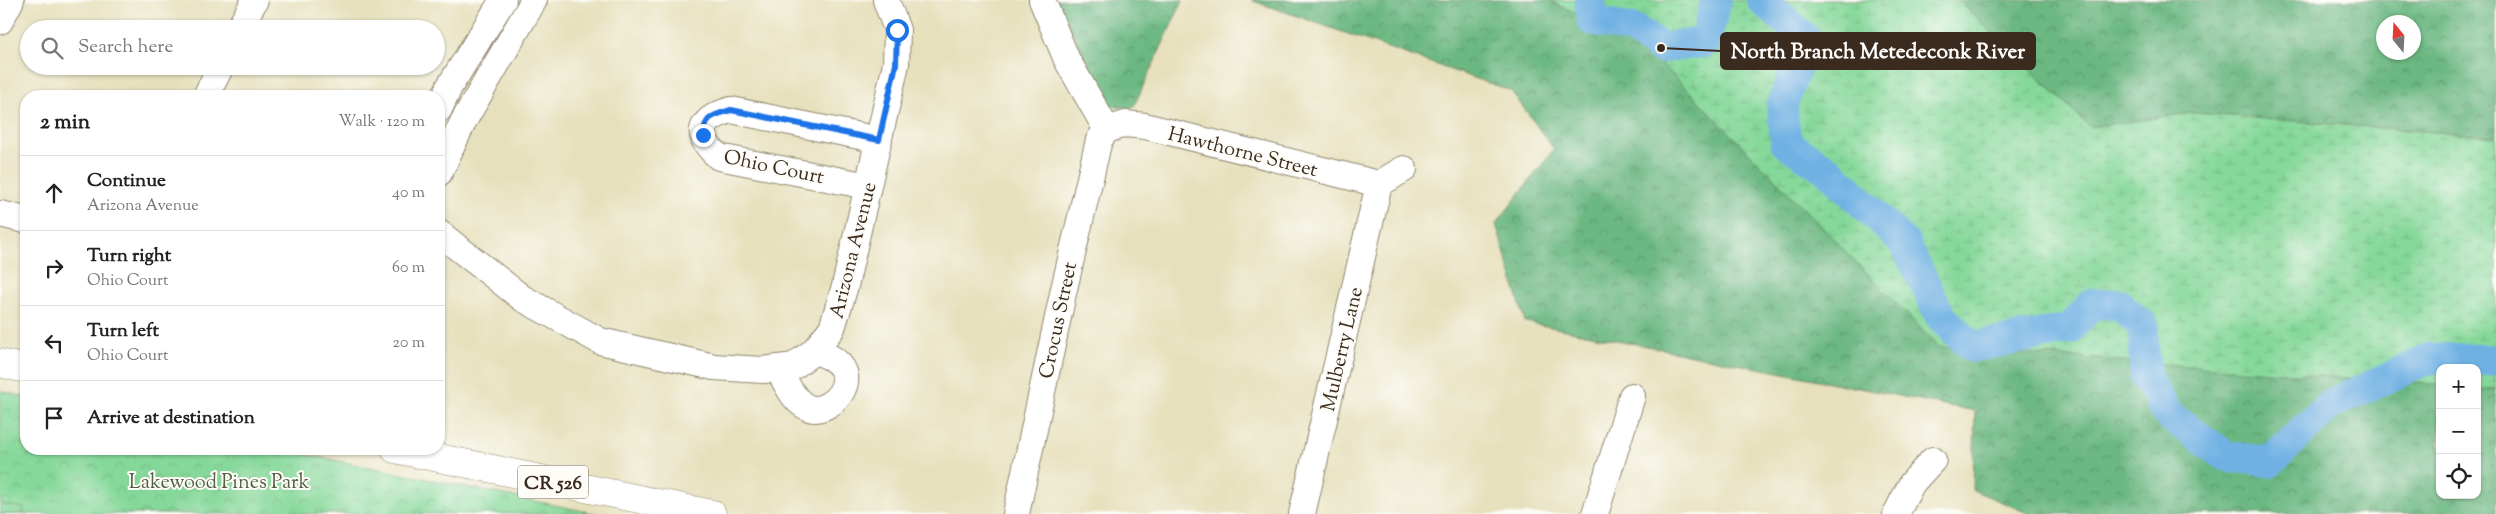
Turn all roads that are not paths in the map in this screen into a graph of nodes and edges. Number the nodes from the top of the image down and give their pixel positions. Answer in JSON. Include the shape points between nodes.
{"nodes":[{"id":1,"x":11,"y":0,"type":"edge"},
{"id":2,"x":255,"y":0,"type":"edge"},
{"id":3,"x":503,"y":0,"type":"edge"},
{"id":4,"x":534,"y":0,"type":"edge"},
{"id":5,"x":886,"y":0,"type":"edge"},
{"id":6,"x":1042,"y":0,"type":"edge"},
{"id":7,"x":245,"y":20,"type":"edge"},
{"id":8,"x":0,"y":21,"type":"edge"},
{"id":9,"x":216,"y":75,"type":"edge"},
{"id":10,"x":209,"y":90,"type":"edge"},
{"id":11,"x":445,"y":96,"type":"edge"},
{"id":12,"x":1107,"y":130,"type":"junction"},
{"id":13,"x":879,"y":140,"type":"junction"},
{"id":14,"x":445,"y":160,"type":"edge"},
{"id":15,"x":1404,"y":169,"type":"dead end"},
{"id":16,"x":1379,"y":184,"type":"junction"},
{"id":17,"x":868,"y":186,"type":"junction"},
{"id":18,"x":0,"y":214,"type":"edge"},
{"id":19,"x":20,"y":219,"type":"edge"},
{"id":20,"x":445,"y":238,"type":"edge"},
{"id":21,"x":814,"y":351,"type":"junction"},
{"id":22,"x":0,"y":363,"type":"edge"},
{"id":23,"x":20,"y":368,"type":"edge"},
{"id":24,"x":776,"y":368,"type":"junction"},
{"id":25,"x":1632,"y":396,"type":"dead end"},
{"id":26,"x":424,"y":455,"type":"edge"},
{"id":27,"x":1933,"y":460,"type":"dead end"},
{"id":28,"x":704,"y":513,"type":"edge"},
{"id":29,"x":1016,"y":514,"type":"edge"},
{"id":30,"x":1302,"y":514,"type":"edge"},
{"id":31,"x":1595,"y":514,"type":"edge"},
{"id":32,"x":1896,"y":514,"type":"edge"}],
"edges":[{"from":1,"to":8,"type":"street"},
{"from":2,"to":7,"type":"street"},
{"from":3,"to":11,"type":"street"},
{"from":4,"to":14,"type":"street","via":[[463,122]]},
{"from":5,"to":13,"type":"street","name":"Arizona Avenue","via":[[897,30],[896,64]]},
{"from":6,"to":12,"type":"street","via":[[1067,60]]},
{"from":9,"to":10,"type":"street"},
{"from":12,"to":16,"type":"street","name":"Hawthorne Street","via":[[1125,124],[1145,126]]},
{"from":12,"to":29,"type":"street","name":"Crocus Street","via":[[1099,140]]},
{"from":13,"to":17,"type":"street","name":"Arizona Avenue"},
{"from":13,"to":17,"type":"street","name":"Ohio Court","via":[[731,110],[713,115],[704,124],[707,147],[719,158]]},
{"from":15,"to":16,"type":"street"},
{"from":16,"to":30,"type":"street","name":"Mulberry Lane"},
{"from":17,"to":21,"type":"street","name":"Arizona Avenue","via":[[832,328]]},
{"from":18,"to":19,"type":"street"},
{"from":20,"to":24,"type":"street","name":"Arizona Avenue","via":[[522,298],[600,341],[714,367]]},
{"from":21,"to":24,"type":"street","name":"Arizona Avenue","via":[[794,366]]},
{"from":21,"to":24,"type":"street","via":[[840,362],[845,376],[837,398],[826,408],[816,410],[800,402]]},
{"from":22,"to":23,"type":"main road"},
{"from":25,"to":31,"type":"street"},
{"from":26,"to":28,"type":"main road","number":"CR 526"},
{"from":27,"to":32,"type":"street","via":[[1912,483]]}]}
